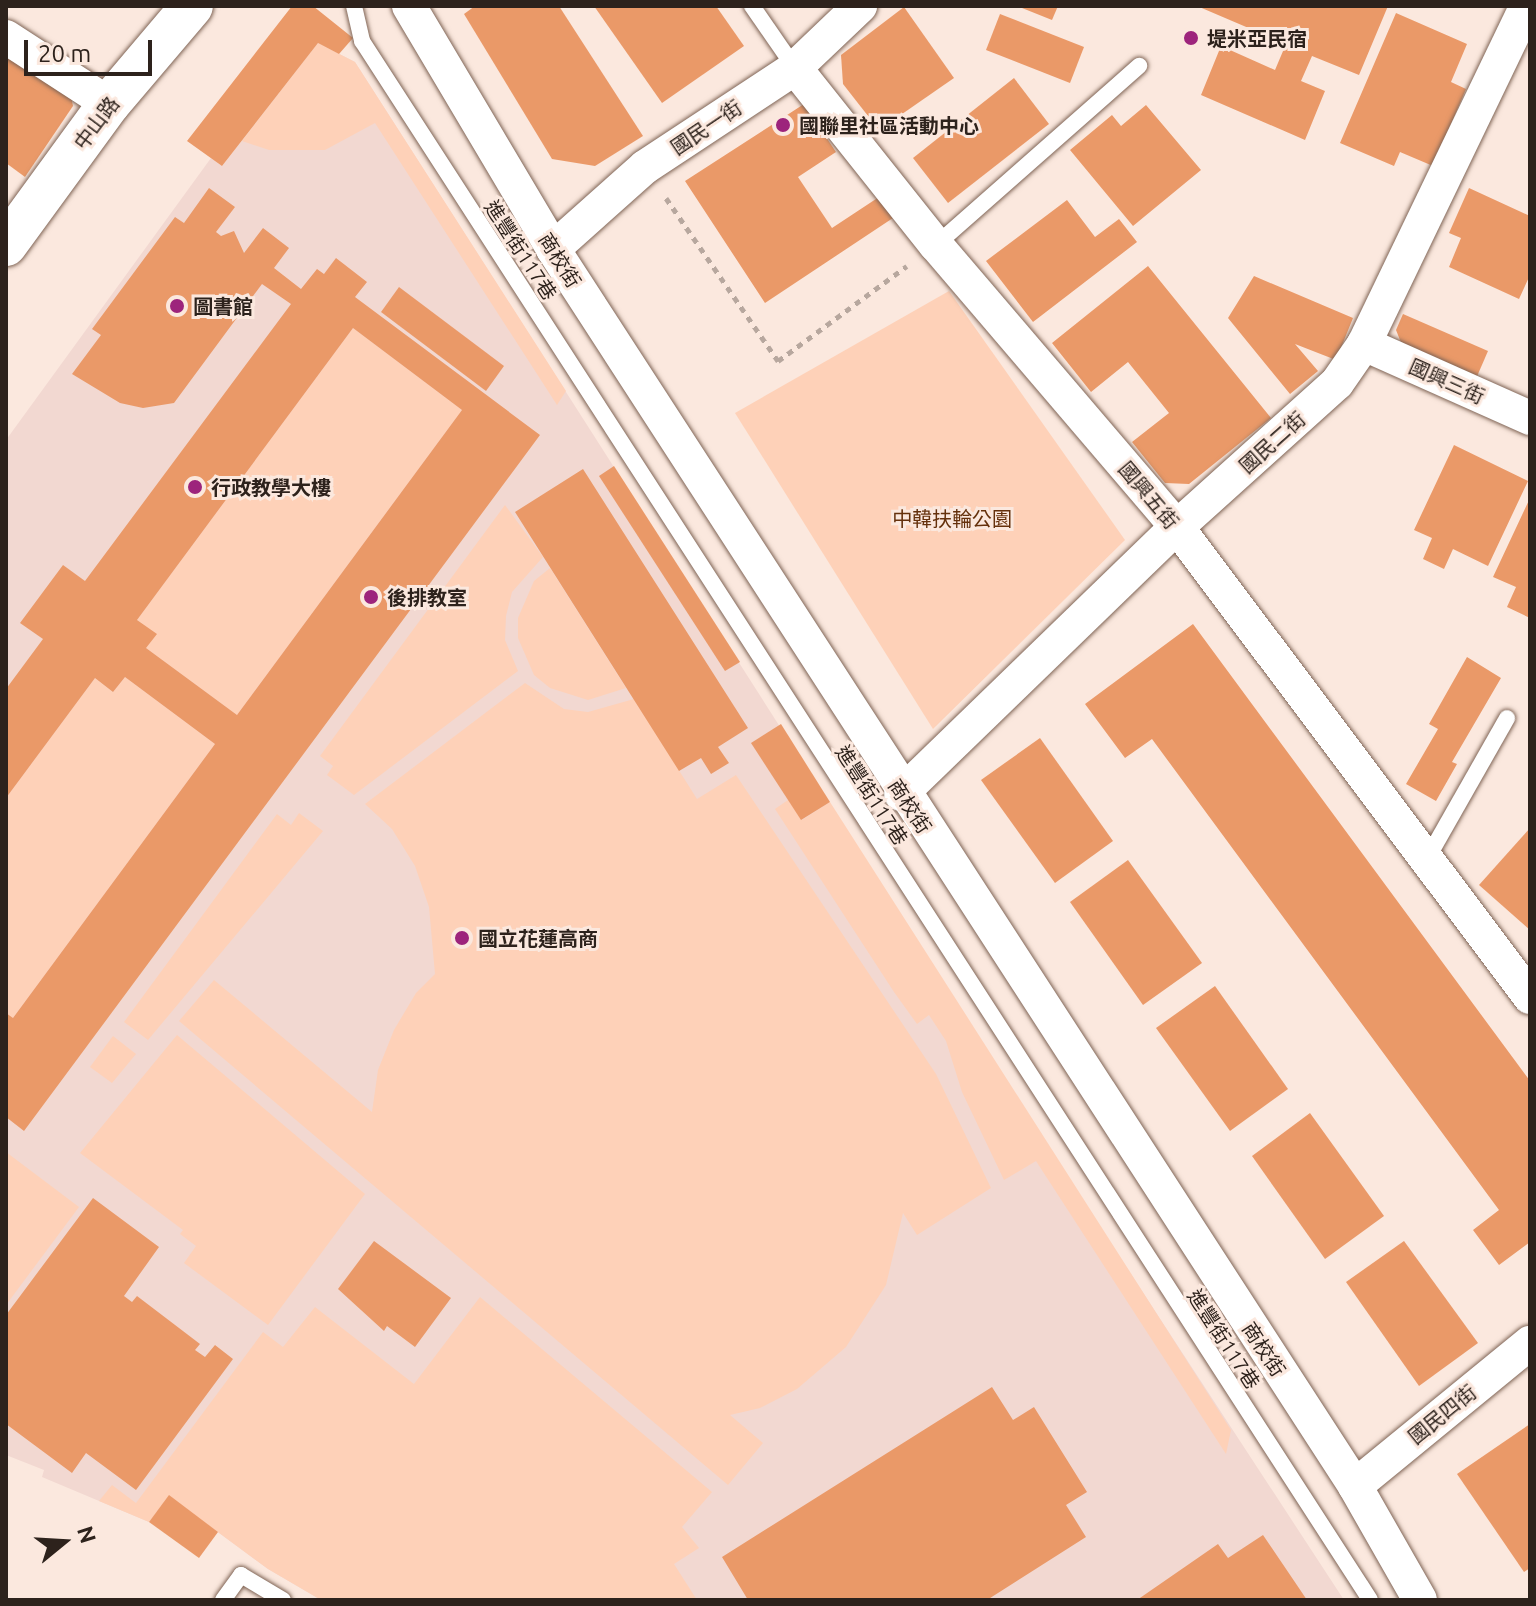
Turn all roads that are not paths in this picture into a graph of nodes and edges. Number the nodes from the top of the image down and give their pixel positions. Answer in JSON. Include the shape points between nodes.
{"nodes":[{"id":1,"x":192,"y":6,"type":"edge"},
{"id":2,"x":354,"y":6,"type":"edge"},
{"id":3,"x":409,"y":6,"type":"edge"},
{"id":4,"x":752,"y":6,"type":"edge"},
{"id":5,"x":860,"y":6,"type":"edge"},
{"id":6,"x":1527,"y":6,"type":"edge"},
{"id":7,"x":6,"y":37,"type":"edge"},
{"id":8,"x":1139,"y":66,"type":"dead end"},
{"id":9,"x":795,"y":68,"type":"junction"},
{"id":10,"x":109,"y":104,"type":"junction"},
{"id":11,"x":6,"y":245,"type":"edge"},
{"id":12,"x":936,"y":245,"type":"junction"},
{"id":13,"x":553,"y":249,"type":"junction"},
{"id":14,"x":1364,"y":344,"type":"junction"},
{"id":15,"x":1530,"y":418,"type":"edge"},
{"id":16,"x":1177,"y":527,"type":"junction"},
{"id":17,"x":1507,"y":718,"type":"dead end"},
{"id":18,"x":901,"y":794,"type":"junction"},
{"id":19,"x":1427,"y":859,"type":"junction"},
{"id":20,"x":1530,"y":997,"type":"edge"},
{"id":21,"x":1530,"y":1343,"type":"edge"},
{"id":22,"x":1355,"y":1486,"type":"junction"},
{"id":23,"x":223,"y":1600,"type":"edge"},
{"id":24,"x":283,"y":1600,"type":"edge"},
{"id":25,"x":1370,"y":1600,"type":"edge"},
{"id":26,"x":1420,"y":1600,"type":"edge"}],
"edges":[{"from":1,"to":10,"type":"street","name":"中山路"},
{"from":2,"to":25,"type":"lane","name":"進豐街117巷","via":[[362,41]]},
{"from":3,"to":13,"type":"street","name":"商校街"},
{"from":4,"to":9,"type":"lane","name":"國興五街"},
{"from":5,"to":9,"type":"street","name":"國民一街"},
{"from":6,"to":14,"type":"street","name":"國民二街"},
{"from":7,"to":10,"type":"street"},
{"from":8,"to":12,"type":"lane"},
{"from":9,"to":12,"type":"street","name":"國興五街"},
{"from":9,"to":13,"type":"street","name":"國民一街","via":[[645,167]]},
{"from":10,"to":11,"type":"street","name":"中山路"},
{"from":12,"to":16,"type":"street","name":"國興五街"},
{"from":13,"to":18,"type":"street","name":"商校街"},
{"from":14,"to":15,"type":"street","name":"國興三街"},
{"from":14,"to":16,"type":"street","name":"國民二街","via":[[1337,383]]},
{"from":16,"to":18,"type":"street","name":"國民二街"},
{"from":16,"to":19,"type":"street","name":"國興五街"},
{"from":17,"to":19,"type":"lane"},
{"from":18,"to":22,"type":"street","name":"商校街"},
{"from":19,"to":20,"type":"street","name":"國興五街"},
{"from":21,"to":22,"type":"street","name":"國民四街"},
{"from":22,"to":26,"type":"street","name":"商校街"},
{"from":23,"to":24,"type":"lane","via":[[241,1575]]}]}
